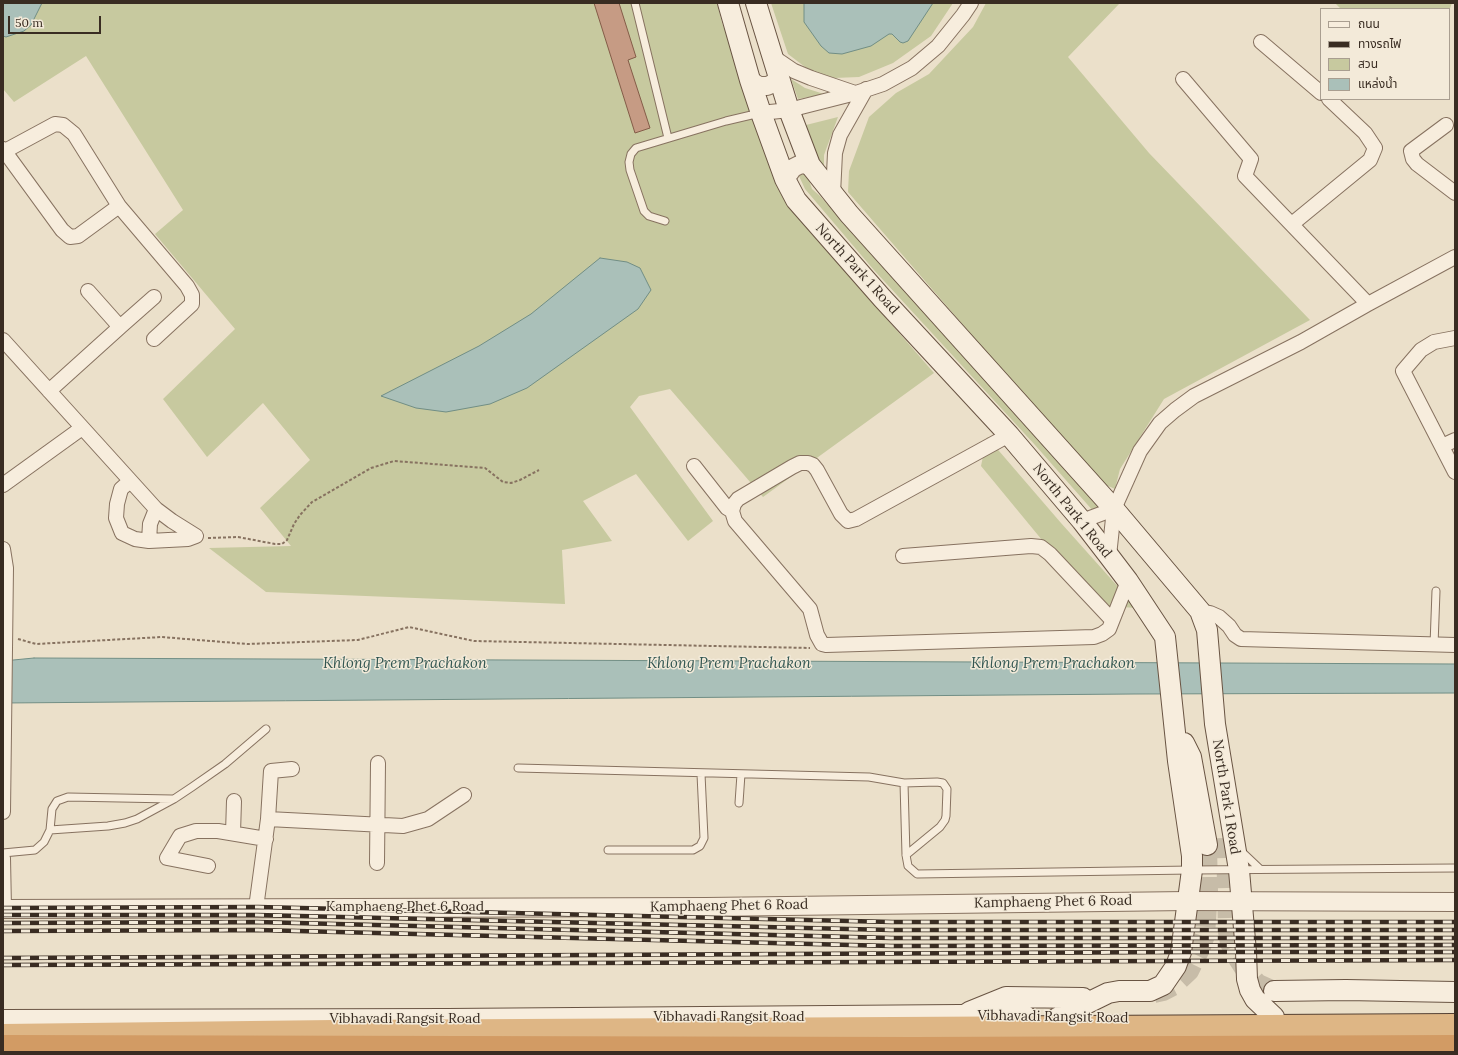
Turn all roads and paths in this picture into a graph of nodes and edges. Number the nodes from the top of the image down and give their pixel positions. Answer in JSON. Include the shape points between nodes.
{"nodes":[{"id":1,"x":635,"y":3,"type":"edge"},
{"id":2,"x":728,"y":3,"type":"edge"},
{"id":3,"x":756,"y":3,"type":"edge"},
{"id":4,"x":970,"y":3,"type":"edge"},
{"id":5,"x":1261,"y":42,"type":"dead end"},
{"id":6,"x":772,"y":56,"type":"junction"},
{"id":7,"x":779,"y":77,"type":"junction"},
{"id":8,"x":1183,"y":79,"type":"dead end"},
{"id":9,"x":750,"y":80,"type":"junction"},
{"id":10,"x":861,"y":91,"type":"junction"},
{"id":11,"x":1320,"y":91,"type":"edge"},
{"id":12,"x":1336,"y":101,"type":"edge"},
{"id":13,"x":789,"y":110,"type":"junction"},
{"id":14,"x":761,"y":113,"type":"junction"},
{"id":15,"x":1446,"y":125,"type":"dead end"},
{"id":16,"x":668,"y":138,"type":"junction"},
{"id":17,"x":4,"y":150,"type":"edge"},
{"id":18,"x":810,"y":164,"type":"junction"},
{"id":19,"x":785,"y":179,"type":"junction"},
{"id":20,"x":1455,"y":193,"type":"edge"},
{"id":21,"x":833,"y":194,"type":"junction"},
{"id":22,"x":118,"y":206,"type":"junction"},
{"id":23,"x":665,"y":221,"type":"dead end"},
{"id":24,"x":1292,"y":224,"type":"junction"},
{"id":25,"x":1455,"y":257,"type":"edge"},
{"id":26,"x":88,"y":291,"type":"dead end"},
{"id":27,"x":154,"y":297,"type":"dead end"},
{"id":28,"x":1368,"y":304,"type":"junction"},
{"id":29,"x":120,"y":327,"type":"junction"},
{"id":30,"x":1455,"y":338,"type":"edge"},
{"id":31,"x":154,"y":339,"type":"dead end"},
{"id":32,"x":3,"y":340,"type":"edge"},
{"id":33,"x":49,"y":391,"type":"junction"},
{"id":34,"x":82,"y":428,"type":"junction"},
{"id":35,"x":1009,"y":435,"type":"junction"},
{"id":36,"x":1455,"y":440,"type":"edge"},
{"id":37,"x":1442,"y":446,"type":"junction"},
{"id":38,"x":694,"y":466,"type":"dead end"},
{"id":39,"x":539,"y":470,"type":"dead end"},
{"id":40,"x":1455,"y":472,"type":"edge"},
{"id":41,"x":130,"y":481,"type":"junction"},
{"id":42,"x":3,"y":485,"type":"edge"},
{"id":43,"x":1114,"y":508,"type":"junction"},
{"id":44,"x":156,"y":509,"type":"junction"},
{"id":45,"x":732,"y":511,"type":"junction"},
{"id":46,"x":1082,"y":522,"type":"junction"},
{"id":47,"x":196,"y":536,"type":"junction"},
{"id":48,"x":149,"y":541,"type":"junction"},
{"id":49,"x":3,"y":549,"type":"edge"},
{"id":50,"x":903,"y":556,"type":"dead end"},
{"id":51,"x":1109,"y":556,"type":"junction"},
{"id":52,"x":1128,"y":581,"type":"junction"},
{"id":53,"x":1436,"y":591,"type":"dead end"},
{"id":54,"x":1200,"y":611,"type":"junction"},
{"id":55,"x":1112,"y":620,"type":"junction"},
{"id":56,"x":4,"y":636,"type":"junction"},
{"id":57,"x":822,"y":644,"type":"junction"},
{"id":58,"x":1434,"y":645,"type":"junction"},
{"id":59,"x":1455,"y":645,"type":"edge"},
{"id":60,"x":4,"y":712,"type":"edge"},
{"id":61,"x":1175,"y":725,"type":"junction"},
{"id":62,"x":266,"y":729,"type":"dead end"},
{"id":63,"x":378,"y":763,"type":"dead end"},
{"id":64,"x":518,"y":768,"type":"dead end"},
{"id":65,"x":292,"y":769,"type":"dead end"},
{"id":66,"x":700,"y":774,"type":"junction"},
{"id":67,"x":741,"y":774,"type":"junction"},
{"id":68,"x":904,"y":783,"type":"junction"},
{"id":69,"x":464,"y":795,"type":"dead end"},
{"id":70,"x":174,"y":799,"type":"junction"},
{"id":71,"x":234,"y":801,"type":"dead end"},
{"id":72,"x":739,"y":803,"type":"dead end"},
{"id":73,"x":3,"y":812,"type":"edge"},
{"id":74,"x":268,"y":819,"type":"junction"},
{"id":75,"x":378,"y":825,"type":"junction"},
{"id":76,"x":50,"y":830,"type":"junction"},
{"id":77,"x":233,"y":833,"type":"junction"},
{"id":78,"x":266,"y":839,"type":"junction"},
{"id":79,"x":1230,"y":842,"type":"junction"},
{"id":80,"x":1207,"y":845,"type":"tunnel mouth"},
{"id":81,"x":608,"y":850,"type":"dead end"},
{"id":82,"x":3,"y":853,"type":"edge"},
{"id":83,"x":906,"y":855,"type":"junction"},
{"id":84,"x":3,"y":858,"type":"edge"},
{"id":85,"x":377,"y":863,"type":"dead end"},
{"id":86,"x":208,"y":866,"type":"dead end"},
{"id":87,"x":1455,"y":868,"type":"edge"},
{"id":88,"x":1260,"y":869,"type":"junction"},
{"id":89,"x":1192,"y":870,"type":"junction"},
{"id":90,"x":1238,"y":870,"type":"junction"},
{"id":91,"x":4,"y":876,"type":"edge"},
{"id":92,"x":1187,"y":901,"type":"junction"},
{"id":93,"x":1242,"y":901,"type":"junction"},
{"id":94,"x":1455,"y":902,"type":"edge"},
{"id":95,"x":256,"y":908,"type":"junction"},
{"id":96,"x":3,"y":909,"type":"edge"},
{"id":97,"x":1274,"y":991,"type":"tunnel mouth"},
{"id":98,"x":1455,"y":992,"type":"edge"},
{"id":99,"x":1083,"y":998,"type":"dead end"},
{"id":100,"x":960,"y":1015,"type":"junction"},
{"id":101,"x":1455,"y":1015,"type":"edge"},
{"id":102,"x":1274,"y":1017,"type":"junction"},
{"id":103,"x":1057,"y":1018,"type":"junction"},
{"id":104,"x":448,"y":1019,"type":"junction"},
{"id":105,"x":3,"y":1020,"type":"edge"},
{"id":106,"x":1455,"y":1025,"type":"edge"},
{"id":107,"x":334,"y":1031,"type":"junction"},
{"id":108,"x":3,"y":1035,"type":"edge"},
{"id":109,"x":3,"y":1046,"type":"edge"},
{"id":110,"x":1455,"y":1046,"type":"edge"}],
"edges":[{"from":1,"to":16,"type":"lane"},
{"from":2,"to":9,"type":"main road","name":"North Park 1 Road"},
{"from":3,"to":6,"type":"main road","name":"North Park 1 Road"},
{"from":4,"to":10,"type":"street","via":[[938,46],[912,68],[883,84]]},
{"from":5,"to":11,"type":"street"},
{"from":6,"to":7,"type":"main road","name":"North Park 1 Road"},
{"from":6,"to":10,"type":"street","via":[[811,78]]},
{"from":7,"to":9,"type":"street","via":[[767,86],[759,86]]},
{"from":7,"to":13,"type":"main road","name":"North Park 1 Road"},
{"from":8,"to":24,"type":"street","via":[[1251,158],[1245,176]]},
{"from":9,"to":14,"type":"main road","name":"North Park 1 Road"},
{"from":10,"to":13,"type":"street"},
{"from":10,"to":21,"type":"street","via":[[836,147]]},
{"from":12,"to":24,"type":"street","via":[[1375,148],[1370,160]]},
{"from":13,"to":14,"type":"street"},
{"from":13,"to":18,"type":"main road","name":"North Park 1 Road"},
{"from":14,"to":16,"type":"lane"},
{"from":14,"to":19,"type":"main road","name":"North Park 1 Road"},
{"from":15,"to":20,"type":"street","via":[[1411,152],[1416,164]]},
{"from":16,"to":23,"type":"lane","via":[[636,148],[630,154],[629,162],[644,210],[648,216]]},
{"from":17,"to":22,"type":"street","via":[[55,124],[63,125],[74,134]]},
{"from":17,"to":22,"type":"street","via":[[62,230],[70,237],[78,236]]},
{"from":18,"to":19,"type":"street","via":[[800,164],[793,168]]},
{"from":18,"to":21,"type":"main road","name":"North Park 1 Road"},
{"from":19,"to":35,"type":"main road","name":"North Park 1 Road","via":[[796,200],[813,220]]},
{"from":21,"to":43,"type":"main road","name":"North Park 1 Road"},
{"from":22,"to":31,"type":"street","via":[[192,295],[192,304]]},
{"from":24,"to":28,"type":"street"},
{"from":25,"to":28,"type":"street"},
{"from":26,"to":29,"type":"street"},
{"from":27,"to":29,"type":"street"},
{"from":28,"to":43,"type":"street","via":[[1301,342],[1194,396],[1174,410],[1160,423],[1140,451]]},
{"from":29,"to":33,"type":"street"},
{"from":30,"to":37,"type":"street","via":[[1434,342],[1421,350],[1403,371]]},
{"from":32,"to":33,"type":"street"},
{"from":33,"to":34,"type":"street"},
{"from":34,"to":41,"type":"street"},
{"from":34,"to":42,"type":"street"},
{"from":35,"to":45,"type":"street","via":[[856,519],[848,521],[817,470],[808,463],[800,462],[738,499]]},
{"from":35,"to":46,"type":"main road","name":"North Park 1 Road"},
{"from":36,"to":37,"type":"street"},
{"from":37,"to":40,"type":"street"},
{"from":38,"to":45,"type":"street"},
{"from":39,"to":47,"type":"path","via":[[511,483],[503,482],[484,468],[394,461],[371,468],[312,502],[300,515],[287,540],[282,544],[238,537]]},
{"from":41,"to":44,"type":"street"},
{"from":41,"to":48,"type":"street","via":[[121,489],[116,504],[116,518],[122,533]]},
{"from":43,"to":46,"type":"street"},
{"from":43,"to":51,"type":"street"},
{"from":43,"to":54,"type":"main road","name":"North Park 1 Road"},
{"from":44,"to":47,"type":"street"},
{"from":44,"to":48,"type":"street","via":[[150,524]]},
{"from":45,"to":57,"type":"street","via":[[735,521],[810,609]]},
{"from":46,"to":51,"type":"main road","name":"North Park 1 Road"},
{"from":47,"to":48,"type":"street","via":[[188,539]]},
{"from":49,"to":56,"type":"street","via":[[6,568]]},
{"from":50,"to":55,"type":"street","via":[[1041,547]]},
{"from":51,"to":52,"type":"main road","name":"North Park 1 Road"},
{"from":52,"to":55,"type":"street"},
{"from":52,"to":61,"type":"main road","name":"North Park 1 Road","via":[[1165,637]]},
{"from":53,"to":58,"type":"lane"},
{"from":54,"to":58,"type":"street","via":[[1219,617],[1241,639]]},
{"from":54,"to":79,"type":"main road","name":"North Park 1 Road","via":[[1207,630],[1215,724]]},
{"from":55,"to":57,"type":"street","via":[[1109,628],[1094,637]]},
{"from":56,"to":57,"type":"path","via":[[36,644],[162,637],[247,644],[358,640],[409,627],[474,641],[812,648]]},
{"from":56,"to":60,"type":"street"},
{"from":58,"to":59,"type":"street"},
{"from":60,"to":73,"type":"street"},
{"from":61,"to":80,"type":"main road","via":[[1191,757]]},
{"from":61,"to":89,"type":"main road","name":"North Park 1 Road"},
{"from":62,"to":70,"type":"lane","via":[[225,764]]},
{"from":63,"to":75,"type":"street"},
{"from":64,"to":66,"type":"lane"},
{"from":65,"to":74,"type":"street","via":[[271,770]]},
{"from":66,"to":67,"type":"lane"},
{"from":66,"to":81,"type":"lane","via":[[704,838],[700,846],[693,850]]},
{"from":67,"to":68,"type":"lane","via":[[868,777]]},
{"from":67,"to":72,"type":"lane"},
{"from":68,"to":83,"type":"lane"},
{"from":68,"to":83,"type":"lane","via":[[937,782],[943,783],[947,789],[945,820]]},
{"from":69,"to":75,"type":"street","via":[[428,819],[403,826]]},
{"from":70,"to":76,"type":"lane","via":[[125,823]]},
{"from":70,"to":76,"type":"lane","via":[[68,797],[57,801],[52,809]]},
{"from":71,"to":77,"type":"street"},
{"from":74,"to":75,"type":"street"},
{"from":74,"to":78,"type":"street"},
{"from":75,"to":85,"type":"street"},
{"from":76,"to":82,"type":"lane","via":[[44,842],[35,850]]},
{"from":77,"to":78,"type":"street"},
{"from":77,"to":86,"type":"street","via":[[218,830],[196,831],[180,836],[167,858]]},
{"from":78,"to":95,"type":"street"},
{"from":79,"to":88,"type":"lane"},
{"from":79,"to":90,"type":"main road","name":"North Park 1 Road"},
{"from":83,"to":89,"type":"lane","via":[[908,866],[917,874]]},
{"from":84,"to":91,"type":"street"},
{"from":87,"to":88,"type":"lane"},
{"from":88,"to":90,"type":"lane"},
{"from":89,"to":90,"type":"lane"},
{"from":89,"to":92,"type":"main road","name":"North Park 1 Road"},
{"from":90,"to":93,"type":"main road","name":"North Park 1 Road"},
{"from":91,"to":96,"type":"street"},
{"from":92,"to":93,"type":"street","name":"Kamphaeng Phet 6 Road"},
{"from":92,"to":95,"type":"street","name":"Kamphaeng Phet 6 Road","via":[[706,907]]},
{"from":92,"to":103,"type":"main road","name":"North Park 1 Road","via":[[1181,952],[1176,966],[1163,985],[1150,991],[1108,993]]},
{"from":93,"to":94,"type":"street","name":"Kamphaeng Phet 6 Road"},
{"from":93,"to":102,"type":"main road","name":"North Park 1 Road","via":[[1250,990],[1255,999]]},
{"from":95,"to":96,"type":"street","name":"Kamphaeng Phet 6 Road"},
{"from":97,"to":98,"type":"main road"},
{"from":99,"to":100,"type":"main road","via":[[1006,997]]},
{"from":100,"to":103,"type":"main road","name":"Vibhavadi Rangsit Road"},
{"from":100,"to":104,"type":"main road","name":"Vibhavadi Rangsit Road"},
{"from":101,"to":102,"type":"main road","name":"Vibhavadi Rangsit Road"},
{"from":102,"to":103,"type":"main road","name":"Vibhavadi Rangsit Road"},
{"from":104,"to":105,"type":"main road","name":"Vibhavadi Rangsit Road"},
{"from":104,"to":107,"type":"highway"},
{"from":106,"to":107,"type":"highway","name":"Vibhavadi Rangsit Road"},
{"from":107,"to":108,"type":"highway","name":"Vibhavadi Rangsit Road"},
{"from":109,"to":110,"type":"highway"}]}
